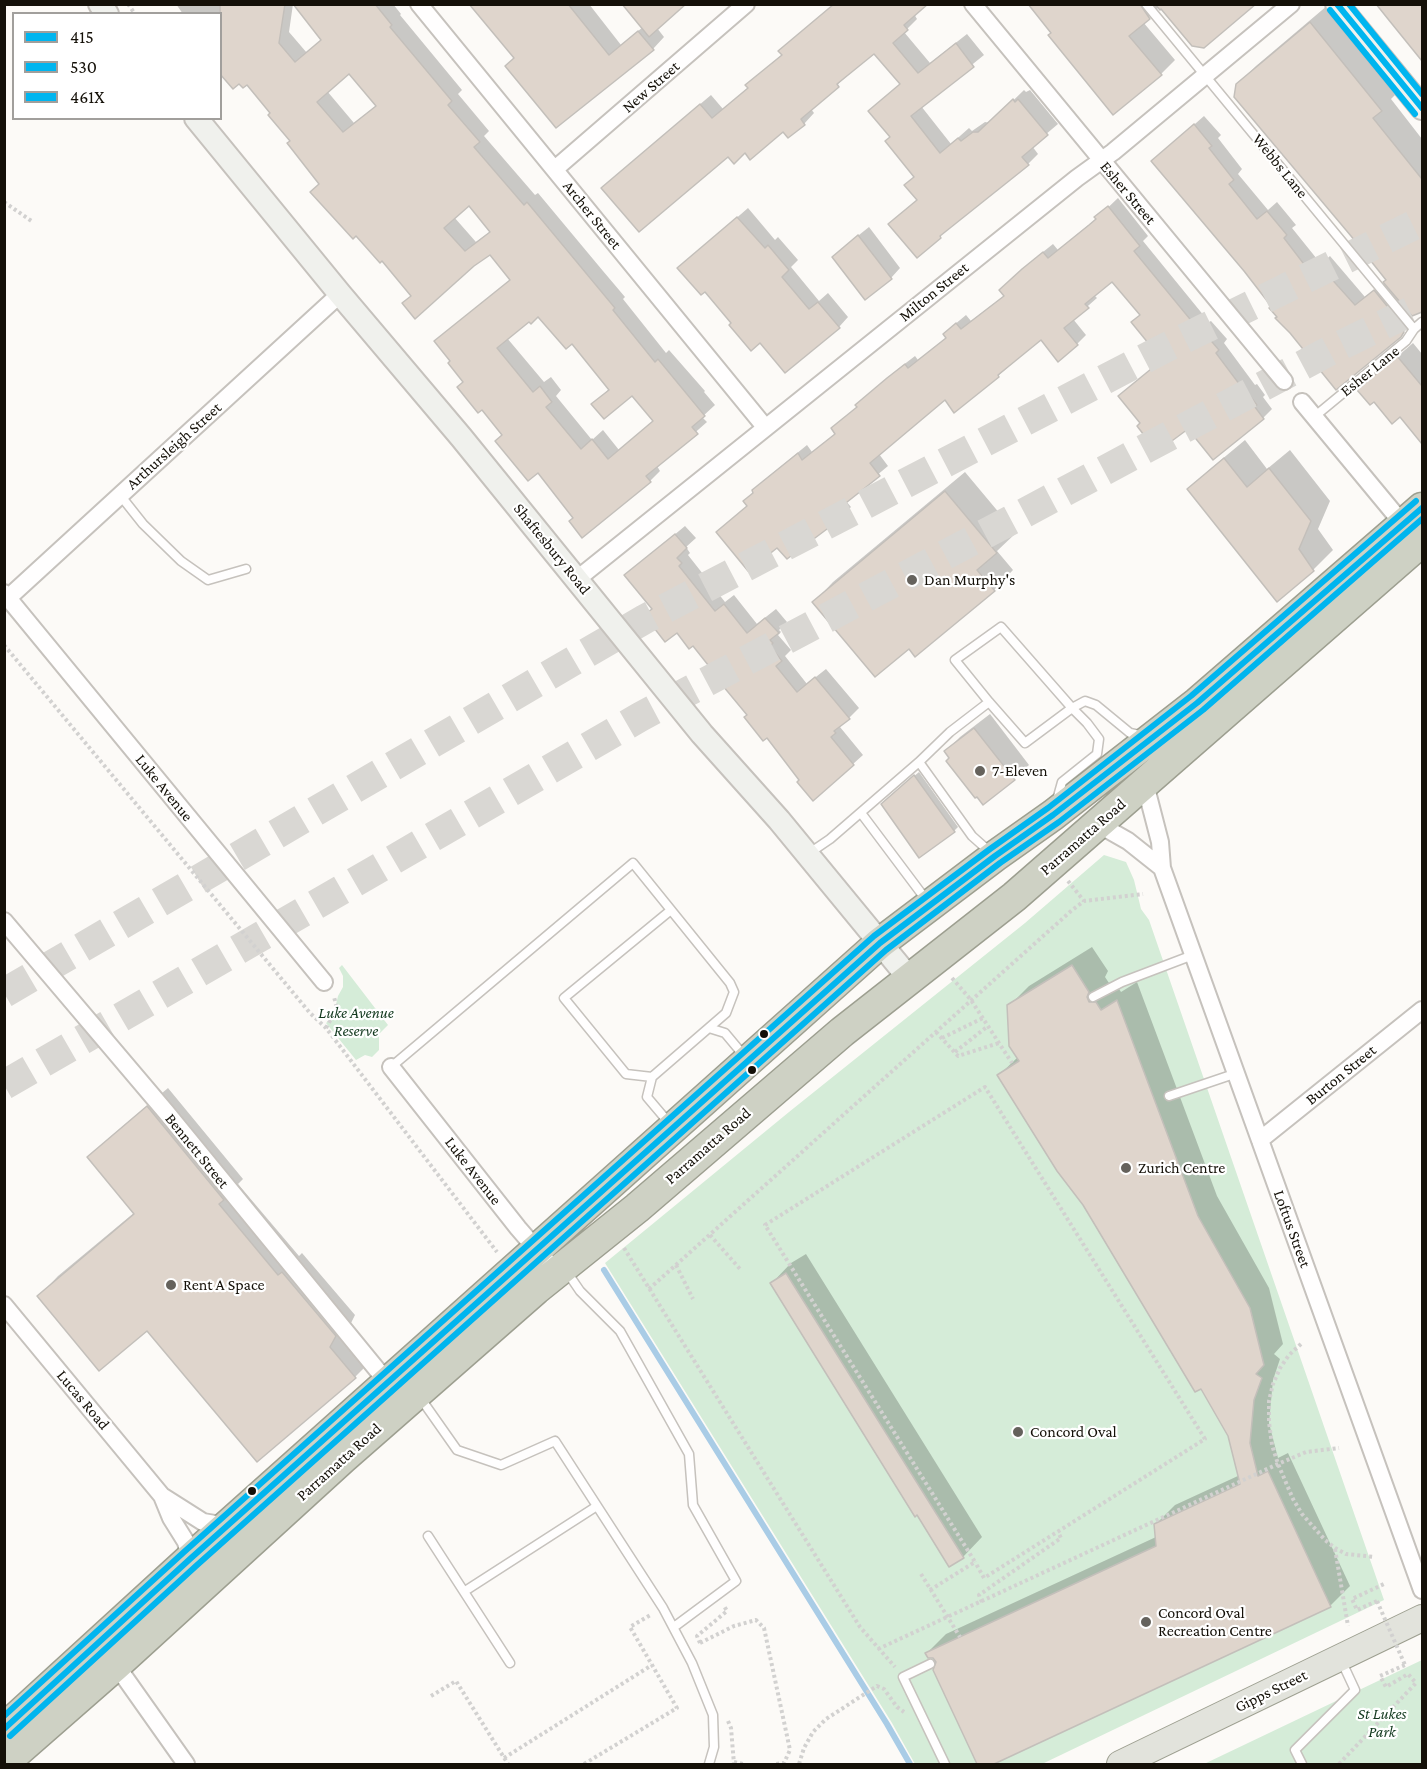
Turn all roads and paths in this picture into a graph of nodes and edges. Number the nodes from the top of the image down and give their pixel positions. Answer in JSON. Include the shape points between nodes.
{"nodes":[{"id":1,"x":418,"y":4,"type":"edge"},
{"id":2,"x":746,"y":4,"type":"edge"},
{"id":3,"x":973,"y":4,"type":"edge"},
{"id":4,"x":1146,"y":4,"type":"edge"},
{"id":5,"x":1291,"y":4,"type":"edge"},
{"id":6,"x":1337,"y":4,"type":"edge"},
{"id":7,"x":1206,"y":76,"type":"junction"},
{"id":8,"x":1422,"y":108,"type":"edge"},
{"id":9,"x":198,"y":120,"type":"edge"},
{"id":10,"x":1101,"y":160,"type":"junction"},
{"id":11,"x":555,"y":169,"type":"junction"},
{"id":12,"x":4,"y":202,"type":"edge"},
{"id":13,"x":33,"y":222,"type":"dead end"},
{"id":14,"x":340,"y":294,"type":"junction"},
{"id":15,"x":1422,"y":322,"type":"edge"},
{"id":16,"x":1414,"y":329,"type":"junction"},
{"id":17,"x":1284,"y":381,"type":"dead end"},
{"id":18,"x":1302,"y":402,"type":"dead end"},
{"id":19,"x":1314,"y":417,"type":"junction"},
{"id":20,"x":765,"y":427,"type":"junction"},
{"id":21,"x":120,"y":495,"type":"junction"},
{"id":22,"x":1416,"y":524,"type":"edge"},
{"id":23,"x":246,"y":569,"type":"dead end"},
{"id":24,"x":576,"y":580,"type":"junction"},
{"id":25,"x":6,"y":596,"type":"edge"},
{"id":26,"x":4,"y":645,"type":"edge"},
{"id":27,"x":989,"y":702,"type":"junction"},
{"id":28,"x":1072,"y":708,"type":"junction"},
{"id":29,"x":1153,"y":737,"type":"junction"},
{"id":30,"x":919,"y":762,"type":"junction"},
{"id":31,"x":1145,"y":784,"type":"junction"},
{"id":32,"x":861,"y":813,"type":"junction"},
{"id":33,"x":1053,"y":815,"type":"junction"},
{"id":34,"x":1098,"y":824,"type":"junction"},
{"id":35,"x":807,"y":854,"type":"junction"},
{"id":36,"x":995,"y":856,"type":"junction"},
{"id":37,"x":1162,"y":868,"type":"junction"},
{"id":38,"x":1066,"y":879,"type":"dead end"},
{"id":39,"x":1143,"y":894,"type":"dead end"},
{"id":40,"x":1084,"y":902,"type":"junction"},
{"id":41,"x":930,"y":904,"type":"junction"},
{"id":42,"x":671,"y":910,"type":"junction"},
{"id":43,"x":4,"y":921,"type":"edge"},
{"id":44,"x":880,"y":943,"type":"junction"},
{"id":45,"x":1193,"y":955,"type":"junction"},
{"id":46,"x":949,"y":976,"type":"dead end"},
{"id":47,"x":909,"y":978,"type":"junction"},
{"id":48,"x":324,"y":982,"type":"joint"},
{"id":49,"x":1093,"y":997,"type":"dead end"},
{"id":50,"x":971,"y":1000,"type":"junction"},
{"id":51,"x":1422,"y":1010,"type":"edge"},
{"id":52,"x":983,"y":1018,"type":"junction"},
{"id":53,"x":988,"y":1026,"type":"junction"},
{"id":54,"x":326,"y":1028,"type":"junction"},
{"id":55,"x":709,"y":1028,"type":"junction"},
{"id":56,"x":936,"y":1032,"type":"junction"},
{"id":57,"x":942,"y":1038,"type":"junction"},
{"id":58,"x":999,"y":1043,"type":"junction"},
{"id":59,"x":955,"y":1052,"type":"junction"},
{"id":60,"x":748,"y":1060,"type":"junction"},
{"id":61,"x":1011,"y":1063,"type":"dead end"},
{"id":62,"x":391,"y":1067,"type":"joint"},
{"id":63,"x":1234,"y":1074,"type":"junction"},
{"id":64,"x":652,"y":1077,"type":"junction"},
{"id":65,"x":1169,"y":1096,"type":"dead end"},
{"id":66,"x":673,"y":1127,"type":"junction"},
{"id":67,"x":1260,"y":1140,"type":"junction"},
{"id":68,"x":698,"y":1154,"type":"junction"},
{"id":69,"x":710,"y":1235,"type":"junction"},
{"id":70,"x":620,"y":1243,"type":"dead end"},
{"id":71,"x":537,"y":1249,"type":"junction"},
{"id":72,"x":498,"y":1253,"type":"dead end"},
{"id":73,"x":676,"y":1265,"type":"junction"},
{"id":74,"x":740,"y":1269,"type":"dead end"},
{"id":75,"x":560,"y":1270,"type":"junction"},
{"id":76,"x":650,"y":1289,"type":"junction"},
{"id":77,"x":693,"y":1299,"type":"dead end"},
{"id":78,"x":4,"y":1305,"type":"edge"},
{"id":79,"x":1301,"y":1344,"type":"dead end"},
{"id":80,"x":388,"y":1383,"type":"junction"},
{"id":81,"x":417,"y":1393,"type":"junction"},
{"id":82,"x":1339,"y":1448,"type":"dead end"},
{"id":83,"x":1278,"y":1464,"type":"junction"},
{"id":84,"x":162,"y":1496,"type":"junction"},
{"id":85,"x":597,"y":1506,"type":"junction"},
{"id":86,"x":227,"y":1526,"type":"junction"},
{"id":87,"x":1058,"y":1532,"type":"junction"},
{"id":88,"x":428,"y":1536,"type":"dead end"},
{"id":89,"x":1335,"y":1548,"type":"junction"},
{"id":90,"x":1374,"y":1557,"type":"dead end"},
{"id":91,"x":190,"y":1559,"type":"junction"},
{"id":92,"x":975,"y":1562,"type":"junction"},
{"id":93,"x":921,"y":1574,"type":"dead end"},
{"id":94,"x":1384,"y":1584,"type":"dead end"},
{"id":95,"x":930,"y":1590,"type":"junction"},
{"id":96,"x":1422,"y":1590,"type":"edge"},
{"id":97,"x":465,"y":1591,"type":"junction"},
{"id":98,"x":717,"y":1596,"type":"junction"},
{"id":99,"x":982,"y":1602,"type":"junction"},
{"id":100,"x":663,"y":1608,"type":"junction"},
{"id":101,"x":948,"y":1617,"type":"junction"},
{"id":102,"x":1422,"y":1618,"type":"edge"},
{"id":103,"x":1348,"y":1626,"type":"dead end"},
{"id":104,"x":674,"y":1627,"type":"junction"},
{"id":105,"x":960,"y":1637,"type":"dead end"},
{"id":106,"x":700,"y":1643,"type":"junction"},
{"id":107,"x":878,"y":1649,"type":"junction"},
{"id":108,"x":704,"y":1653,"type":"dead end"},
{"id":109,"x":1339,"y":1657,"type":"junction"},
{"id":110,"x":510,"y":1663,"type":"dead end"},
{"id":111,"x":930,"y":1664,"type":"dead end"},
{"id":112,"x":116,"y":1665,"type":"junction"},
{"id":113,"x":652,"y":1665,"type":"junction"},
{"id":114,"x":903,"y":1677,"type":"junction"},
{"id":115,"x":878,"y":1686,"type":"dead end"},
{"id":116,"x":431,"y":1696,"type":"dead end"},
{"id":117,"x":727,"y":1718,"type":"dead end"},
{"id":118,"x":4,"y":1729,"type":"edge"},
{"id":119,"x":504,"y":1758,"type":"junction"},
{"id":120,"x":4,"y":1763,"type":"edge"},
{"id":121,"x":734,"y":1763,"type":"edge"},
{"id":122,"x":186,"y":1764,"type":"edge"},
{"id":123,"x":508,"y":1764,"type":"edge"},
{"id":124,"x":584,"y":1764,"type":"edge"},
{"id":125,"x":709,"y":1764,"type":"edge"},
{"id":126,"x":743,"y":1764,"type":"edge"},
{"id":127,"x":776,"y":1764,"type":"edge"},
{"id":128,"x":799,"y":1764,"type":"edge"},
{"id":129,"x":945,"y":1764,"type":"edge"},
{"id":130,"x":1120,"y":1764,"type":"edge"},
{"id":131,"x":1302,"y":1764,"type":"edge"},
{"id":132,"x":1339,"y":1764,"type":"edge"}],
"edges":[{"from":1,"to":11,"type":"street","name":"Archer Street"},
{"from":2,"to":11,"type":"street","name":"New Street"},
{"from":3,"to":10,"type":"street","name":"Esher Street"},
{"from":4,"to":7,"type":"lane","name":"Webbs Lane"},
{"from":5,"to":7,"type":"street","name":"Milton Street"},
{"from":6,"to":8,"type":"main road"},
{"from":7,"to":10,"type":"street","name":"Milton Street"},
{"from":7,"to":16,"type":"lane","name":"Webbs Lane"},
{"from":9,"to":14,"type":"main road","name":"Shaftesbury Road"},
{"from":10,"to":17,"type":"street","name":"Esher Street"},
{"from":10,"to":20,"type":"street","name":"Milton Street"},
{"from":11,"to":20,"type":"street","name":"Archer Street"},
{"from":12,"to":13,"type":"path"},
{"from":14,"to":21,"type":"street","name":"Arthursleigh Street"},
{"from":14,"to":24,"type":"main road","name":"Shaftesbury Road"},
{"from":15,"to":16,"type":"lane","name":"Esher Lane"},
{"from":16,"to":19,"type":"lane","name":"Esher Lane","via":[[1406,341]]},
{"from":18,"to":19,"type":"street"},
{"from":19,"to":22,"type":"street"},
{"from":20,"to":24,"type":"street","name":"Milton Street"},
{"from":21,"to":23,"type":"lane","via":[[173,554],[208,580]]},
{"from":21,"to":25,"type":"street","name":"Arthursleigh Street"},
{"from":22,"to":29,"type":"highway","name":"Parramatta Road"},
{"from":22,"to":31,"type":"highway","name":"Parramatta Road"},
{"from":24,"to":35,"type":"main road","name":"Shaftesbury Road"},
{"from":25,"to":48,"type":"street","name":"Luke Avenue"},
{"from":26,"to":54,"type":"path"},
{"from":27,"to":28,"type":"lane","via":[[1025,743]]},
{"from":27,"to":28,"type":"lane","via":[[955,660],[1001,627]]},
{"from":27,"to":30,"type":"lane"},
{"from":28,"to":29,"type":"lane","via":[[1085,701],[1096,705],[1130,733]]},
{"from":28,"to":33,"type":"lane","via":[[1099,740],[1097,754],[1062,782]]},
{"from":29,"to":33,"type":"highway","name":"Parramatta Road"},
{"from":30,"to":32,"type":"lane"},
{"from":30,"to":36,"type":"lane","via":[[972,836]]},
{"from":31,"to":34,"type":"highway","name":"Parramatta Road"},
{"from":31,"to":37,"type":"street","name":"Loftus Street","via":[[1160,842]]},
{"from":32,"to":35,"type":"lane"},
{"from":32,"to":41,"type":"lane"},
{"from":33,"to":36,"type":"highway","name":"Parramatta Road"},
{"from":34,"to":37,"type":"street"},
{"from":34,"to":47,"type":"highway","name":"Parramatta Road","via":[[1014,897]]},
{"from":35,"to":44,"type":"main road","name":"Shaftesbury Road"},
{"from":36,"to":41,"type":"highway","name":"Parramatta Road"},
{"from":37,"to":45,"type":"street","name":"Loftus Street"},
{"from":38,"to":40,"type":"path"},
{"from":39,"to":40,"type":"path"},
{"from":40,"to":50,"type":"path"},
{"from":41,"to":44,"type":"highway","name":"Parramatta Road"},
{"from":42,"to":55,"type":"lane","via":[[734,992],[726,1014]]},
{"from":42,"to":62,"type":"lane","via":[[633,863]]},
{"from":42,"to":64,"type":"lane","via":[[564,998],[626,1074]]},
{"from":43,"to":80,"type":"street","name":"Bennett Street"},
{"from":44,"to":47,"type":"main road","name":"Shaftesbury Road"},
{"from":44,"to":60,"type":"highway","name":"Parramatta Road"},
{"from":45,"to":49,"type":"lane"},
{"from":45,"to":63,"type":"street","name":"Loftus Street"},
{"from":46,"to":50,"type":"path"},
{"from":47,"to":68,"type":"highway","name":"Parramatta Road"},
{"from":48,"to":54,"type":"path","via":[[337,1008]]},
{"from":50,"to":52,"type":"path"},
{"from":50,"to":56,"type":"path"},
{"from":51,"to":67,"type":"street","name":"Burton Street"},
{"from":52,"to":53,"type":"path"},
{"from":52,"to":57,"type":"path"},
{"from":53,"to":58,"type":"path"},
{"from":53,"to":59,"type":"path"},
{"from":54,"to":72,"type":"path"},
{"from":55,"to":60,"type":"lane","via":[[725,1033]]},
{"from":55,"to":64,"type":"lane"},
{"from":56,"to":57,"type":"path"},
{"from":56,"to":69,"type":"path"},
{"from":57,"to":59,"type":"path"},
{"from":58,"to":59,"type":"path","via":[[958,1056]]},
{"from":58,"to":61,"type":"path"},
{"from":60,"to":66,"type":"highway","name":"Parramatta Road"},
{"from":62,"to":71,"type":"street","name":"Luke Avenue"},
{"from":63,"to":65,"type":"lane"},
{"from":63,"to":67,"type":"street","name":"Loftus Street"},
{"from":64,"to":66,"type":"lane","via":[[647,1097]]},
{"from":66,"to":68,"type":"highway"},
{"from":66,"to":71,"type":"highway","name":"Parramatta Road"},
{"from":67,"to":96,"type":"street","name":"Loftus Street"},
{"from":68,"to":75,"type":"highway","name":"Parramatta Road"},
{"from":69,"to":73,"type":"path"},
{"from":69,"to":74,"type":"path"},
{"from":70,"to":76,"type":"path"},
{"from":71,"to":75,"type":"street","name":"Luke Avenue"},
{"from":71,"to":80,"type":"highway","name":"Parramatta Road"},
{"from":73,"to":76,"type":"path"},
{"from":73,"to":77,"type":"path"},
{"from":75,"to":81,"type":"highway","name":"Parramatta Road"},
{"from":75,"to":98,"type":"lane","via":[[620,1331],[689,1454],[693,1505],[736,1581]]},
{"from":76,"to":107,"type":"path","via":[[860,1627]]},
{"from":78,"to":84,"type":"street","name":"Lucas Road"},
{"from":79,"to":83,"type":"path","via":[[1280,1368],[1269,1401],[1272,1445]]},
{"from":80,"to":86,"type":"highway","name":"Parramatta Road"},
{"from":81,"to":85,"type":"lane","via":[[457,1450],[501,1465],[555,1441]]},
{"from":81,"to":112,"type":"highway","name":"Parramatta Road"},
{"from":82,"to":83,"type":"path","via":[[1306,1452]]},
{"from":83,"to":89,"type":"path","via":[[1302,1514]]},
{"from":83,"to":99,"type":"path"},
{"from":84,"to":86,"type":"street","name":"Lucas Road","via":[[203,1522]]},
{"from":84,"to":91,"type":"street","name":"Lucas Road","via":[[186,1542]]},
{"from":85,"to":97,"type":"lane"},
{"from":85,"to":100,"type":"lane"},
{"from":86,"to":91,"type":"highway","name":"Parramatta Road"},
{"from":87,"to":92,"type":"path","via":[[984,1578]]},
{"from":87,"to":92,"type":"path","via":[[1205,1439],[985,1087],[765,1225]]},
{"from":87,"to":99,"type":"path","via":[[1061,1538],[979,1595]]},
{"from":88,"to":97,"type":"lane"},
{"from":89,"to":90,"type":"path","via":[[1346,1554]]},
{"from":89,"to":103,"type":"path"},
{"from":91,"to":118,"type":"highway","name":"Parramatta Road"},
{"from":92,"to":95,"type":"path"},
{"from":93,"to":95,"type":"path"},
{"from":94,"to":132,"type":"path","bridge":true,"via":[[1352,1599],[1357,1610],[1377,1601],[1405,1665],[1380,1676],[1386,1687],[1408,1674],[1416,1683]]},
{"from":95,"to":101,"type":"path"},
{"from":97,"to":110,"type":"lane"},
{"from":98,"to":104,"type":"lane"},
{"from":98,"to":106,"type":"path","via":[[727,1611],[697,1636]]},
{"from":99,"to":101,"type":"path"},
{"from":100,"to":104,"type":"lane"},
{"from":100,"to":113,"type":"path","via":[[630,1628]]},
{"from":101,"to":105,"type":"path"},
{"from":101,"to":107,"type":"path"},
{"from":102,"to":109,"type":"main road","name":"Gipps Street"},
{"from":104,"to":125,"type":"lane","via":[[713,1715],[714,1747]]},
{"from":106,"to":108,"type":"path"},
{"from":106,"to":127,"type":"path","via":[[756,1620],[764,1628],[790,1750],[784,1763]]},
{"from":107,"to":114,"type":"path"},
{"from":109,"to":130,"type":"main road","name":"Gipps Street"},
{"from":109,"to":131,"type":"lane","via":[[1355,1690],[1295,1750]]},
{"from":111,"to":114,"type":"lane"},
{"from":112,"to":120,"type":"highway","name":"Parramatta Road"},
{"from":112,"to":122,"type":"street"},
{"from":113,"to":119,"type":"path"},
{"from":113,"to":124,"type":"path","via":[[677,1708]]},
{"from":114,"to":129,"type":"lane"},
{"from":115,"to":128,"type":"path","via":[[826,1719],[813,1732]]},
{"from":116,"to":119,"type":"path","via":[[456,1681]]},
{"from":117,"to":121,"type":"path"},
{"from":119,"to":123,"type":"path"},
{"from":121,"to":126,"type":"path"}]}
